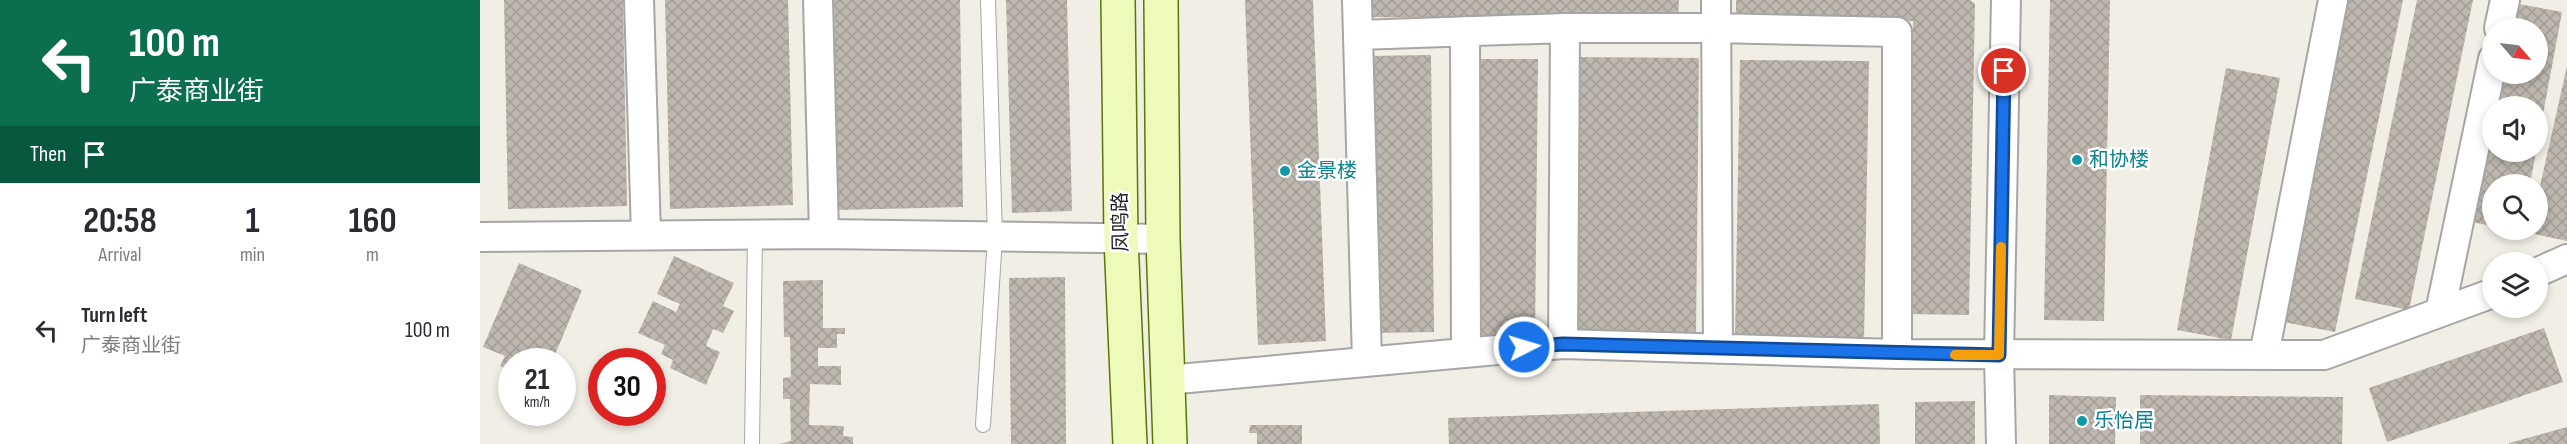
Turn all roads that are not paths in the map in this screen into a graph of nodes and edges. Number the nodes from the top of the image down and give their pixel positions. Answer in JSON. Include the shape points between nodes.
{"nodes":[{"id":1,"x":639,"y":0,"type":"edge"},
{"id":2,"x":818,"y":0,"type":"edge"},
{"id":3,"x":988,"y":0,"type":"edge"},
{"id":4,"x":1118,"y":0,"type":"edge"},
{"id":5,"x":1161,"y":0,"type":"edge"},
{"id":6,"x":1357,"y":0,"type":"edge"},
{"id":7,"x":2006,"y":0,"type":"edge"},
{"id":8,"x":2333,"y":0,"type":"edge"},
{"id":9,"x":2505,"y":0,"type":"edge"},
{"id":10,"x":1715,"y":14,"type":"edge"},
{"id":11,"x":2501,"y":18,"type":"edge"},
{"id":12,"x":1565,"y":28,"type":"junction"},
{"id":13,"x":1465,"y":31,"type":"junction"},
{"id":14,"x":1358,"y":35,"type":"junction"},
{"id":15,"x":2488,"y":84,"type":"edge"},
{"id":16,"x":754,"y":234,"type":"junction"},
{"id":17,"x":824,"y":234,"type":"junction"},
{"id":18,"x":646,"y":235,"type":"junction"},
{"id":19,"x":480,"y":237,"type":"edge"},
{"id":20,"x":995,"y":237,"type":"junction"},
{"id":21,"x":1163,"y":238,"type":"junction"},
{"id":22,"x":1121,"y":239,"type":"junction"},
{"id":23,"x":2567,"y":259,"type":"edge"},
{"id":24,"x":2548,"y":268,"type":"edge"},
{"id":25,"x":2482,"y":297,"type":"edge"},
{"id":26,"x":2440,"y":312,"type":"junction"},
{"id":27,"x":1563,"y":344,"type":"junction"},
{"id":28,"x":1718,"y":349,"type":"junction"},
{"id":29,"x":1466,"y":353,"type":"junction"},
{"id":30,"x":1897,"y":354,"type":"junction"},
{"id":31,"x":1999,"y":355,"type":"junction"},
{"id":32,"x":2264,"y":355,"type":"junction"},
{"id":33,"x":1367,"y":362,"type":"junction"},
{"id":34,"x":1167,"y":380,"type":"junction"},
{"id":35,"x":983,"y":425,"type":"dead end"},
{"id":36,"x":752,"y":444,"type":"edge"},
{"id":37,"x":1130,"y":444,"type":"edge"},
{"id":38,"x":1170,"y":444,"type":"edge"},
{"id":39,"x":2001,"y":444,"type":"edge"}],
"edges":[{"from":1,"to":18,"type":"street"},
{"from":2,"to":17,"type":"street"},
{"from":3,"to":20,"type":"lane"},
{"from":4,"to":22,"type":"main road","name":"凤鸣路"},
{"from":5,"to":21,"type":"main road"},
{"from":6,"to":14,"type":"street"},
{"from":7,"to":31,"type":"street"},
{"from":8,"to":32,"type":"street"},
{"from":9,"to":11,"type":"street"},
{"from":10,"to":12,"type":"street"},
{"from":10,"to":28,"type":"street"},
{"from":10,"to":30,"type":"street","via":[[1897,32]]},
{"from":12,"to":13,"type":"street"},
{"from":12,"to":27,"type":"street"},
{"from":13,"to":14,"type":"street"},
{"from":13,"to":29,"type":"street"},
{"from":14,"to":33,"type":"street"},
{"from":15,"to":26,"type":"street"},
{"from":16,"to":17,"type":"street"},
{"from":16,"to":18,"type":"street"},
{"from":16,"to":36,"type":"lane"},
{"from":17,"to":20,"type":"street"},
{"from":18,"to":19,"type":"street"},
{"from":20,"to":22,"type":"street"},
{"from":20,"to":35,"type":"lane"},
{"from":21,"to":22,"type":"street"},
{"from":21,"to":34,"type":"main road"},
{"from":22,"to":37,"type":"main road","name":"凤鸣路"},
{"from":23,"to":24,"type":"street"},
{"from":25,"to":26,"type":"street"},
{"from":26,"to":32,"type":"street","via":[[2324,355]]},
{"from":27,"to":28,"type":"street"},
{"from":27,"to":29,"type":"street"},
{"from":28,"to":30,"type":"street"},
{"from":29,"to":33,"type":"street"},
{"from":30,"to":31,"type":"street"},
{"from":31,"to":32,"type":"street"},
{"from":31,"to":39,"type":"street"},
{"from":33,"to":34,"type":"street"},
{"from":34,"to":38,"type":"main road"}]}
